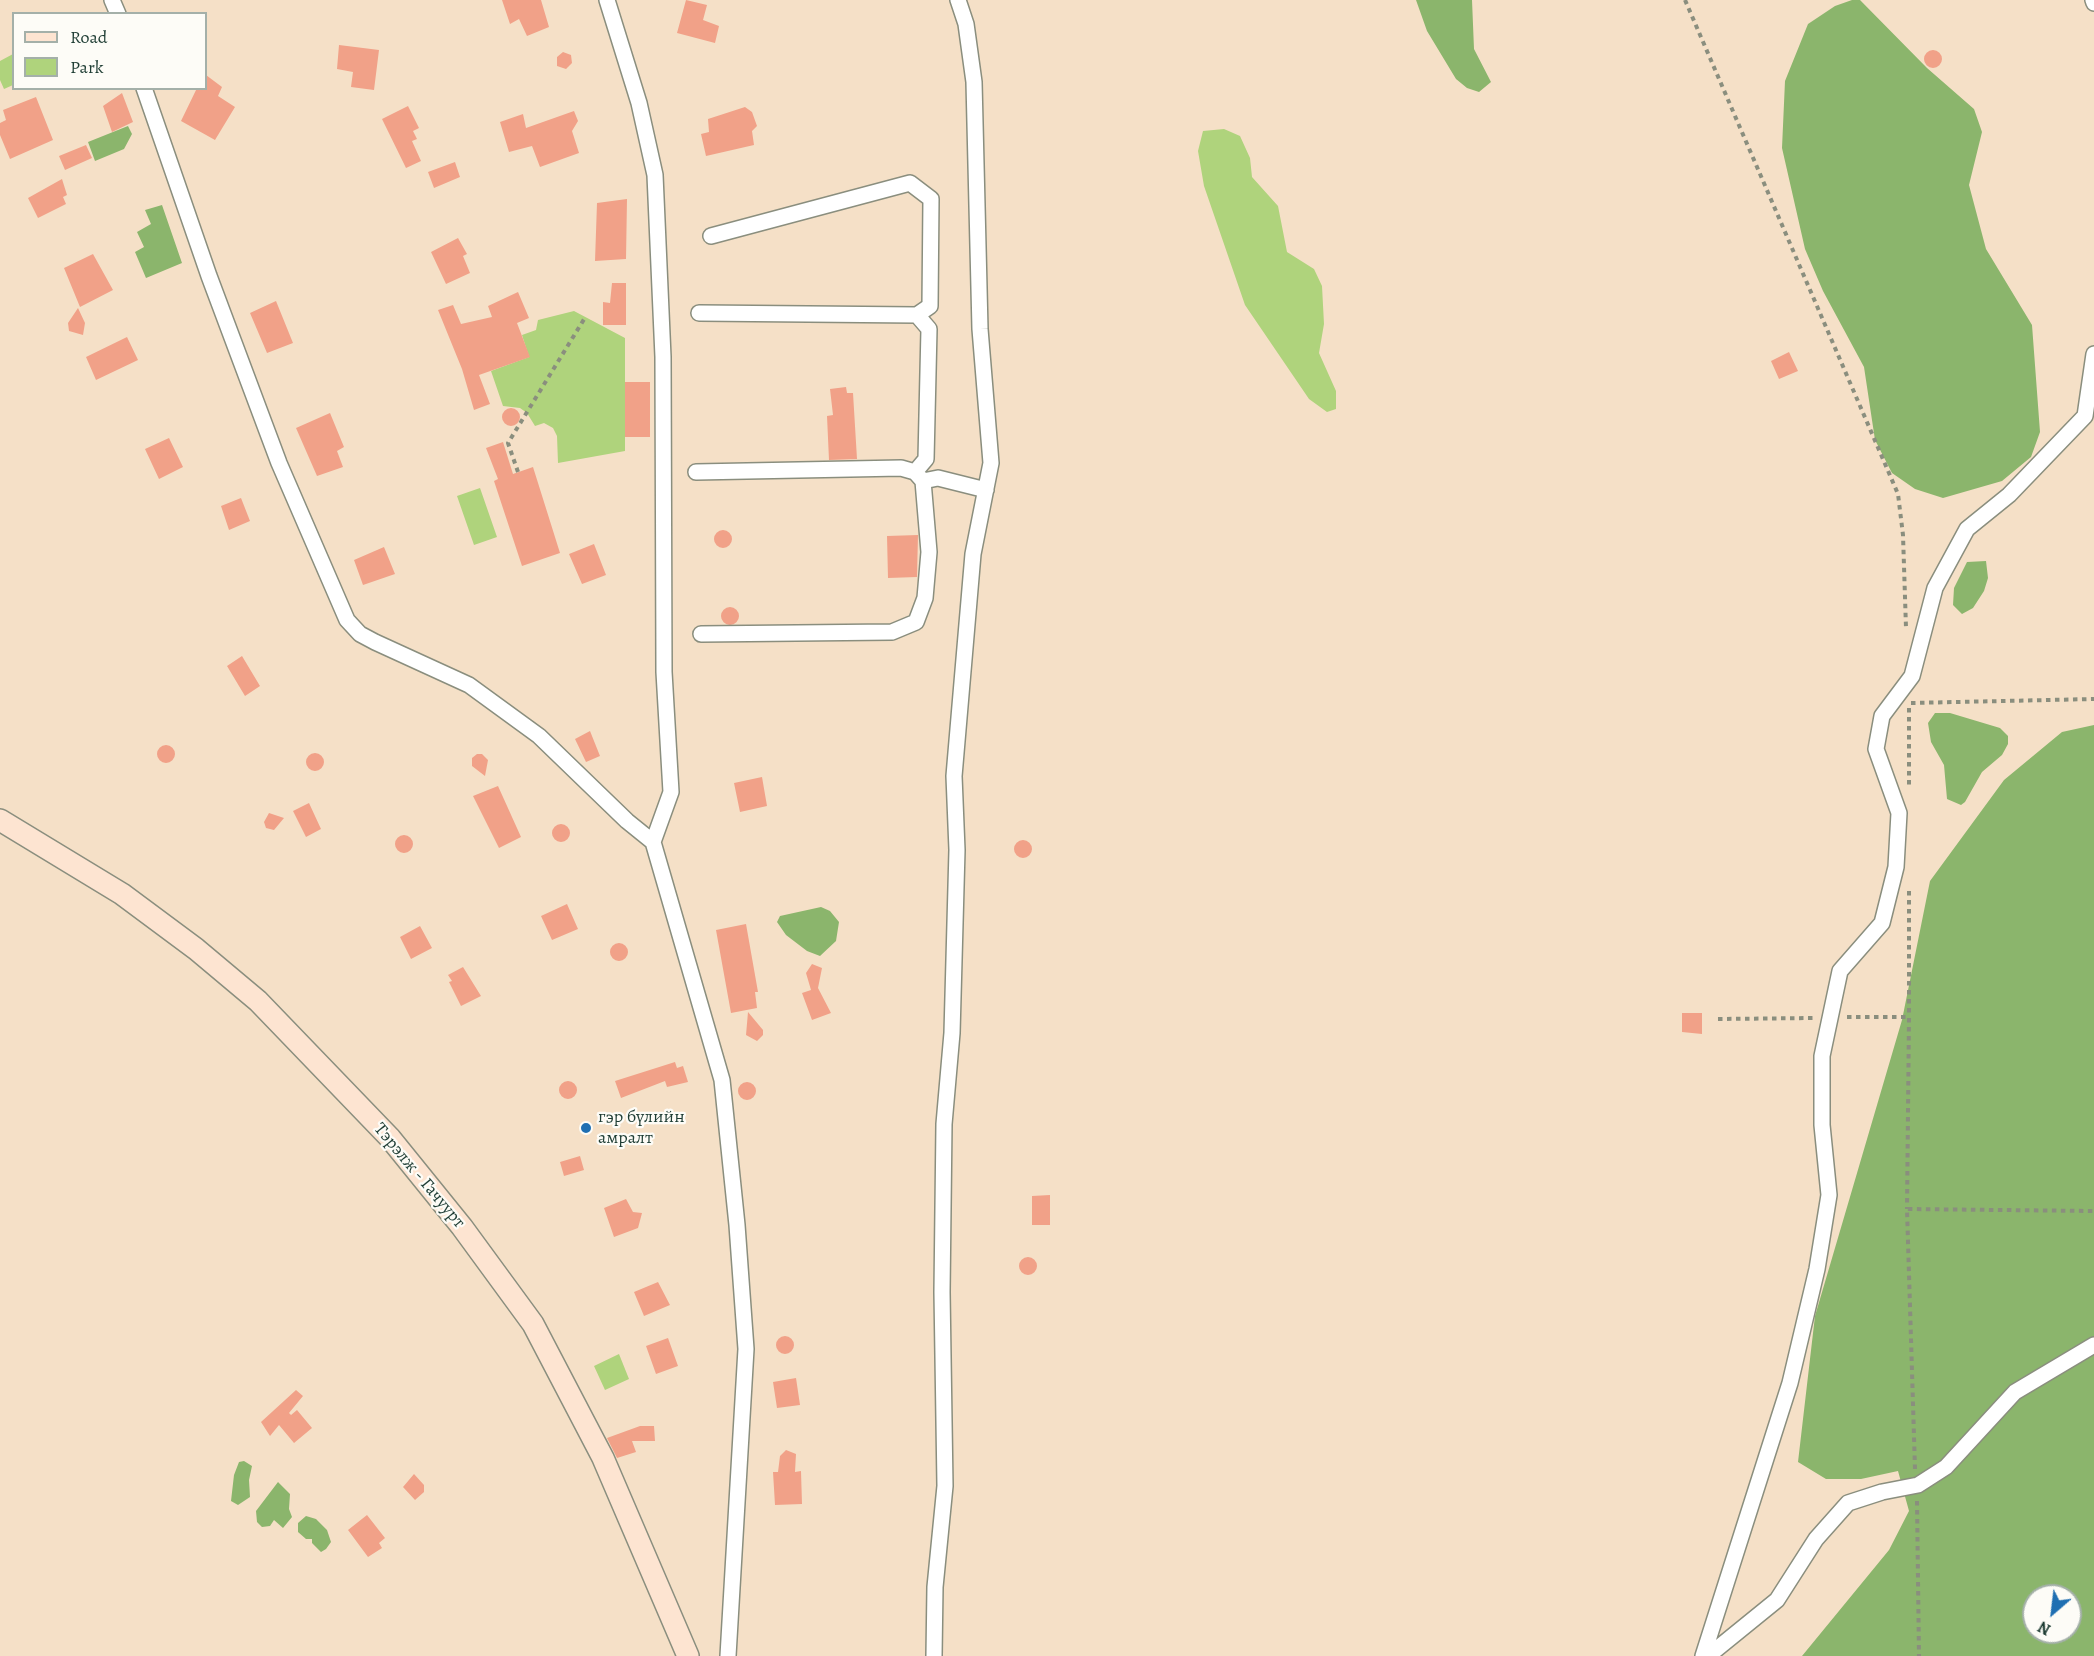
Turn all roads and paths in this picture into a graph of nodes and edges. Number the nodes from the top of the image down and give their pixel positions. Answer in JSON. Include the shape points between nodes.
{"nodes":[{"id":1,"x":607,"y":0,"type":"edge"},
{"id":2,"x":958,"y":0,"type":"edge"},
{"id":3,"x":1685,"y":0,"type":"edge"},
{"id":4,"x":145,"y":90,"type":"edge"},
{"id":5,"x":711,"y":236,"type":"dead end"},
{"id":6,"x":699,"y":313,"type":"dead end"},
{"id":7,"x":917,"y":315,"type":"junction"},
{"id":8,"x":586,"y":316,"type":"dead end"},
{"id":9,"x":2094,"y":354,"type":"edge"},
{"id":10,"x":518,"y":472,"type":"dead end"},
{"id":11,"x":696,"y":472,"type":"dead end"},
{"id":12,"x":919,"y":477,"type":"junction"},
{"id":13,"x":986,"y":490,"type":"junction"},
{"id":14,"x":701,"y":634,"type":"dead end"},
{"id":15,"x":1906,"y":636,"type":"dead end"},
{"id":16,"x":1908,"y":692,"type":"dead end"},
{"id":17,"x":2094,"y":699,"type":"edge"},
{"id":18,"x":1909,"y":703,"type":"junction"},
{"id":19,"x":1909,"y":796,"type":"dead end"},
{"id":20,"x":0,"y":820,"type":"edge"},
{"id":21,"x":653,"y":842,"type":"junction"},
{"id":22,"x":1909,"y":889,"type":"dead end"},
{"id":23,"x":1837,"y":1017,"type":"dead end"},
{"id":24,"x":1909,"y":1017,"type":"junction"},
{"id":25,"x":1826,"y":1018,"type":"dead end"},
{"id":26,"x":1718,"y":1019,"type":"dead end"},
{"id":27,"x":1907,"y":1209,"type":"junction"},
{"id":28,"x":2094,"y":1211,"type":"edge"},
{"id":29,"x":2094,"y":1345,"type":"edge"},
{"id":30,"x":1915,"y":1474,"type":"dead end"},
{"id":31,"x":1916,"y":1497,"type":"dead end"},
{"id":32,"x":688,"y":1656,"type":"edge"},
{"id":33,"x":728,"y":1656,"type":"edge"},
{"id":34,"x":934,"y":1656,"type":"edge"},
{"id":35,"x":1703,"y":1656,"type":"edge"},
{"id":36,"x":1708,"y":1656,"type":"edge"},
{"id":37,"x":1919,"y":1656,"type":"edge"}],
"edges":[{"from":1,"to":21,"type":"street","via":[[639,103],[655,175],[663,357],[664,672],[671,792]]},
{"from":2,"to":13,"type":"street","via":[[966,24],[974,82],[980,330],[992,463]]},
{"from":3,"to":15,"type":"path","via":[[1898,494]]},
{"from":4,"to":21,"type":"street","via":[[275,453],[347,620],[375,642],[469,686],[539,736]]},
{"from":5,"to":7,"type":"street","via":[[910,183],[931,199],[930,306]]},
{"from":6,"to":7,"type":"street"},
{"from":7,"to":12,"type":"street","via":[[929,329],[926,459]]},
{"from":8,"to":10,"type":"path","via":[[508,443]]},
{"from":9,"to":35,"type":"street","via":[[2085,416],[2009,495],[1967,529],[1935,588],[1912,676],[1882,716],[1876,749],[1899,813],[1896,867],[1881,923],[1840,971],[1822,1056],[1822,1125],[1829,1195],[1817,1269],[1790,1383]]},
{"from":11,"to":12,"type":"street","via":[[901,468]]},
{"from":12,"to":13,"type":"street"},
{"from":12,"to":14,"type":"street","via":[[929,552],[925,598],[916,622],[892,632]]},
{"from":13,"to":34,"type":"street","via":[[973,554],[954,776],[957,849],[952,1033],[944,1124],[945,1486],[935,1587]]},
{"from":16,"to":18,"type":"path"},
{"from":17,"to":18,"type":"path"},
{"from":18,"to":19,"type":"path"},
{"from":20,"to":32,"type":"main road","name":"Тэрэлж - Гачуурт","via":[[122,894],[195,949],[258,1001],[390,1138],[533,1324],[603,1458]]},
{"from":21,"to":33,"type":"street","via":[[722,1080],[737,1225],[746,1349]]},
{"from":22,"to":24,"type":"path"},
{"from":23,"to":24,"type":"path"},
{"from":24,"to":27,"type":"path"},
{"from":25,"to":26,"type":"path"},
{"from":27,"to":28,"type":"path"},
{"from":27,"to":30,"type":"path"},
{"from":29,"to":36,"type":"street","via":[[2015,1392],[1946,1467],[1918,1485],[1848,1503],[1816,1539],[1777,1600]]},
{"from":31,"to":37,"type":"path"}]}
